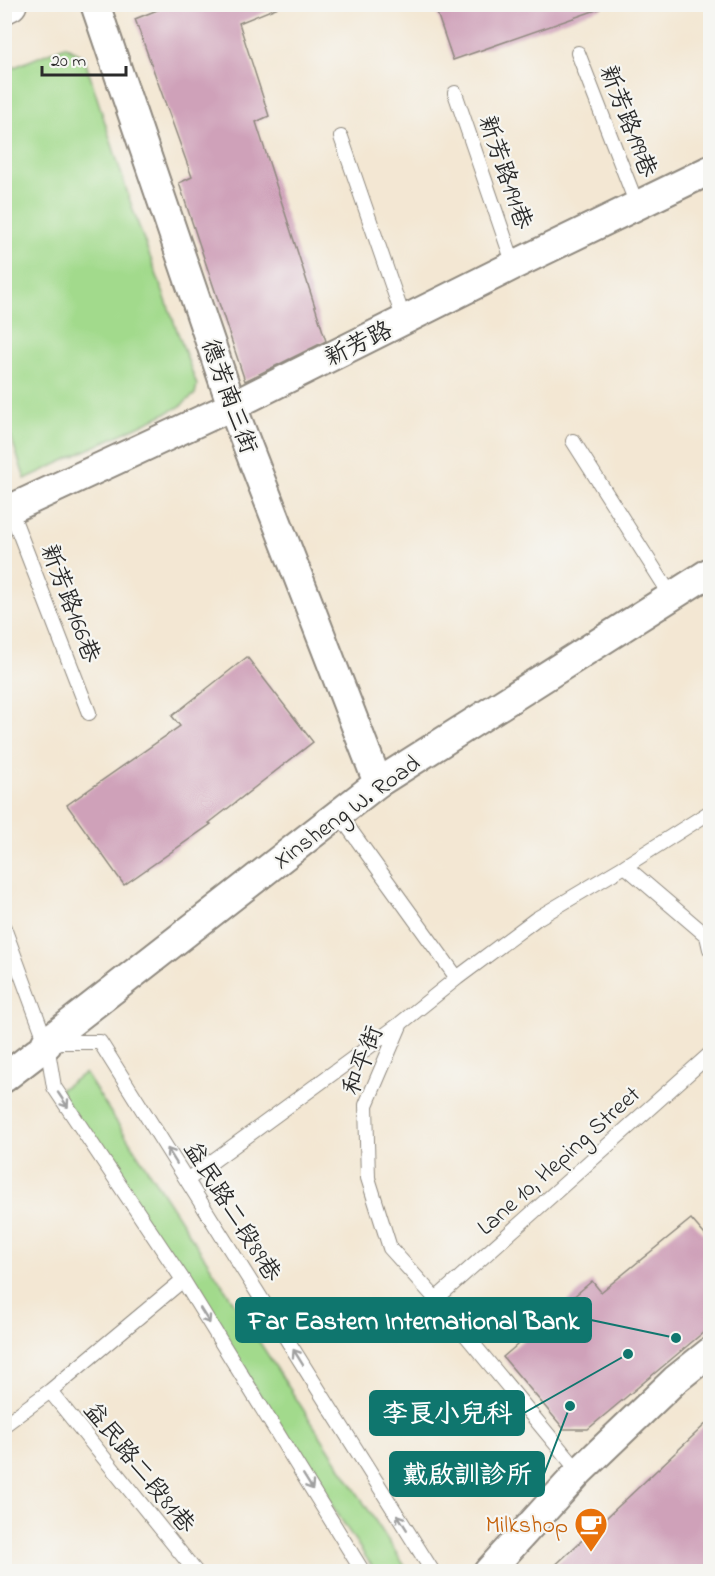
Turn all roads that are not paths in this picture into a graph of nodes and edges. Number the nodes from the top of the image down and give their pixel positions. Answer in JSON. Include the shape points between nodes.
{"nodes":[{"id":1,"x":10,"y":4,"type":"edge"},
{"id":2,"x":95,"y":4,"type":"edge"},
{"id":3,"x":4,"y":7,"type":"edge"},
{"id":4,"x":578,"y":53,"type":"dead end"},
{"id":5,"x":455,"y":93,"type":"dead end"},
{"id":6,"x":341,"y":137,"type":"dead end"},
{"id":7,"x":711,"y":170,"type":"edge"},
{"id":8,"x":637,"y":205,"type":"junction"},
{"id":9,"x":514,"y":265,"type":"junction"},
{"id":10,"x":404,"y":320,"type":"junction"},
{"id":11,"x":232,"y":406,"type":"junction"},
{"id":12,"x":573,"y":441,"type":"dead end"},
{"id":13,"x":7,"y":510,"type":"edge"},
{"id":14,"x":711,"y":572,"type":"edge"},
{"id":15,"x":672,"y":597,"type":"junction"},
{"id":16,"x":89,"y":713,"type":"dead end"},
{"id":17,"x":378,"y":783,"type":"junction"},
{"id":18,"x":711,"y":812,"type":"edge"},
{"id":19,"x":338,"y":813,"type":"junction"},
{"id":20,"x":625,"y":866,"type":"junction"},
{"id":21,"x":4,"y":928,"type":"edge"},
{"id":22,"x":711,"y":949,"type":"edge"},
{"id":23,"x":457,"y":978,"type":"junction"},
{"id":24,"x":401,"y":1023,"type":"junction"},
{"id":25,"x":47,"y":1043,"type":"junction"},
{"id":26,"x":711,"y":1054,"type":"edge"},
{"id":27,"x":4,"y":1078,"type":"edge"},
{"id":28,"x":187,"y":1180,"type":"junction"},
{"id":29,"x":183,"y":1280,"type":"junction"},
{"id":30,"x":436,"y":1299,"type":"junction"},
{"id":31,"x":711,"y":1352,"type":"edge"},
{"id":32,"x":50,"y":1391,"type":"junction"},
{"id":33,"x":4,"y":1425,"type":"edge"},
{"id":34,"x":579,"y":1472,"type":"junction"},
{"id":35,"x":196,"y":1572,"type":"edge"},
{"id":36,"x":363,"y":1572,"type":"edge"},
{"id":37,"x":433,"y":1572,"type":"edge"},
{"id":38,"x":488,"y":1572,"type":"edge"}],
"edges":[{"from":1,"to":3,"type":"street"},
{"from":2,"to":11,"type":"street","name":"德芳南三街"},
{"from":4,"to":8,"type":"lane","name":"新芳路199巷"},
{"from":5,"to":9,"type":"lane","name":"新芳路191巷"},
{"from":6,"to":10,"type":"lane"},
{"from":7,"to":8,"type":"street","name":"新芳路"},
{"from":8,"to":9,"type":"street","name":"新芳路"},
{"from":9,"to":10,"type":"street","name":"新芳路"},
{"from":10,"to":11,"type":"street","name":"新芳路"},
{"from":11,"to":13,"type":"street","name":"新芳路"},
{"from":11,"to":17,"type":"street","name":"德芳南三街"},
{"from":12,"to":15,"type":"lane"},
{"from":13,"to":16,"type":"lane","name":"新芳路166巷"},
{"from":14,"to":15,"type":"street","name":"Xinsheng W. Road"},
{"from":15,"to":17,"type":"street","name":"Xinsheng W. Road"},
{"from":17,"to":19,"type":"street","name":"Xinsheng W. Road"},
{"from":18,"to":20,"type":"lane","name":"和平街"},
{"from":19,"to":23,"type":"lane"},
{"from":19,"to":25,"type":"street","name":"Xinsheng W. Road"},
{"from":20,"to":22,"type":"lane","via":[[707,936]]},
{"from":20,"to":23,"type":"lane","name":"和平街","via":[[536,919]]},
{"from":21,"to":25,"type":"lane"},
{"from":23,"to":24,"type":"lane","name":"和平街"},
{"from":24,"to":28,"type":"lane"},
{"from":24,"to":30,"type":"lane","name":"和平街","via":[[366,1105],[368,1178],[390,1248]]},
{"from":25,"to":27,"type":"street","name":"Xinsheng W. Road"},
{"from":28,"to":25,"type":"lane","name":"益民路二段89巷","one_way":true,"via":[[100,1042]]},
{"from":25,"to":29,"type":"lane","one_way":true,"via":[[54,1087]]},
{"from":26,"to":30,"type":"lane","name":"Lane 10, Heping Street"},
{"from":37,"to":28,"type":"lane","name":"益民路二段89巷","one_way":true},
{"from":29,"to":32,"type":"lane"},
{"from":29,"to":36,"type":"lane","one_way":true},
{"from":30,"to":34,"type":"lane","name":"和平街"},
{"from":31,"to":34,"type":"street","via":[[675,1380]]},
{"from":32,"to":33,"type":"lane"},
{"from":32,"to":35,"type":"lane","name":"益民路二段81巷"},
{"from":34,"to":38,"type":"street"}]}
